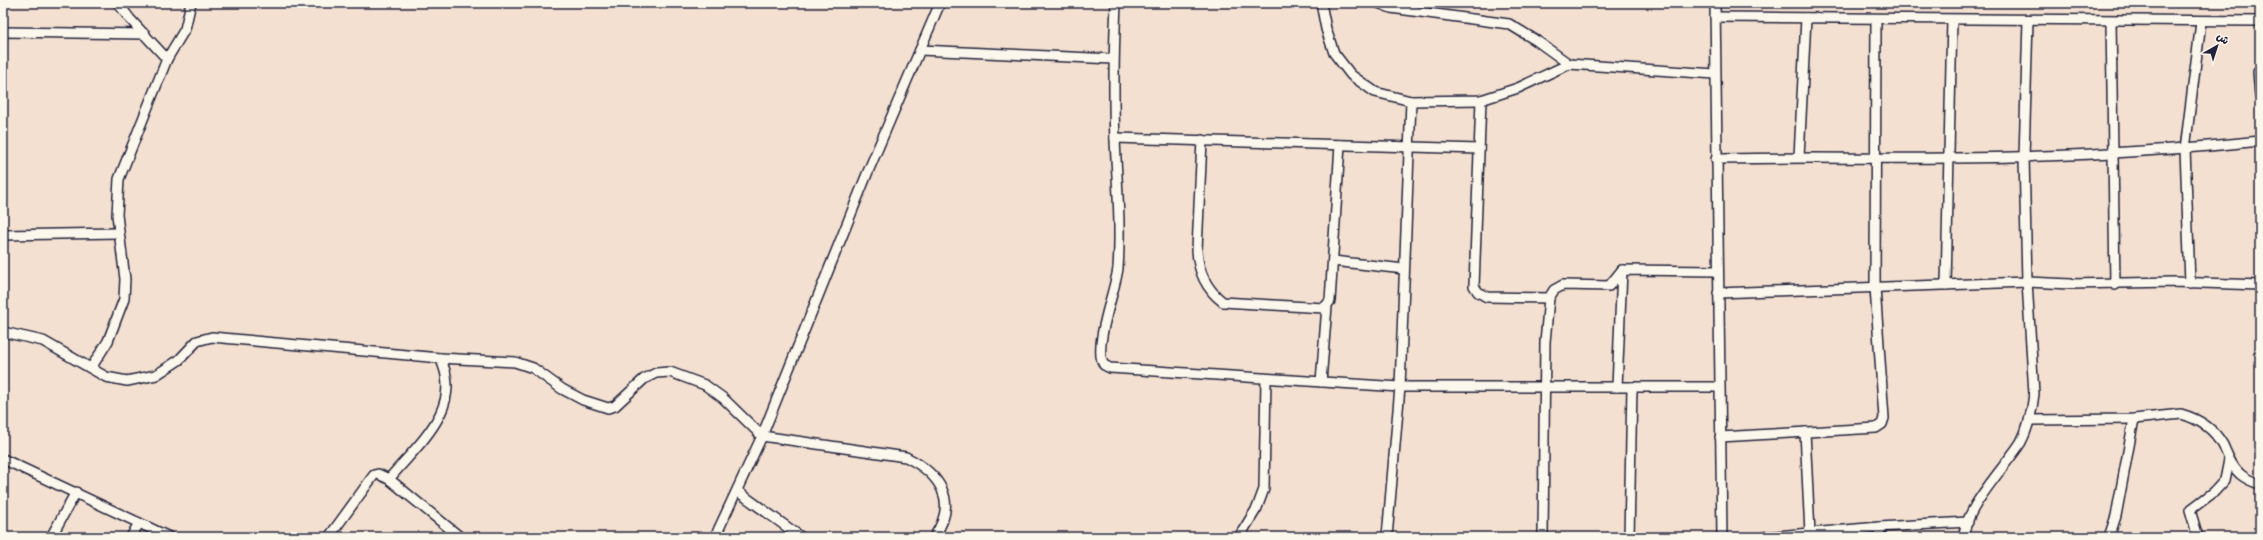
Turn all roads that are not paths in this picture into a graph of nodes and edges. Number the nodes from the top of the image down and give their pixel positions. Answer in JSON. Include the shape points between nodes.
{"nodes":[{"id":1,"x":118,"y":3,"type":"edge"},
{"id":2,"x":191,"y":3,"type":"edge"},
{"id":3,"x":940,"y":3,"type":"edge"},
{"id":4,"x":1116,"y":3,"type":"edge"},
{"id":5,"x":1321,"y":3,"type":"edge"},
{"id":6,"x":1378,"y":3,"type":"edge"},
{"id":7,"x":1715,"y":3,"type":"edge"},
{"id":8,"x":1715,"y":17,"type":"junction"},
{"id":9,"x":1806,"y":18,"type":"junction"},
{"id":10,"x":1876,"y":19,"type":"junction"},
{"id":11,"x":1952,"y":20,"type":"junction"},
{"id":12,"x":2028,"y":20,"type":"junction"},
{"id":13,"x":2111,"y":21,"type":"junction"},
{"id":14,"x":2260,"y":21,"type":"edge"},
{"id":15,"x":2201,"y":22,"type":"junction"},
{"id":16,"x":3,"y":32,"type":"edge"},
{"id":17,"x":145,"y":34,"type":"junction"},
{"id":18,"x":920,"y":50,"type":"junction"},
{"id":19,"x":168,"y":59,"type":"junction"},
{"id":20,"x":1113,"y":59,"type":"junction"},
{"id":21,"x":1569,"y":64,"type":"junction"},
{"id":22,"x":2258,"y":72,"type":"dead end"},
{"id":23,"x":1715,"y":74,"type":"junction"},
{"id":24,"x":2260,"y":96,"type":"edge"},
{"id":25,"x":1481,"y":100,"type":"junction"},
{"id":26,"x":1411,"y":101,"type":"junction"},
{"id":27,"x":1115,"y":138,"type":"junction"},
{"id":28,"x":1202,"y":140,"type":"junction"},
{"id":29,"x":2260,"y":141,"type":"edge"},
{"id":30,"x":1340,"y":145,"type":"junction"},
{"id":31,"x":1409,"y":148,"type":"junction"},
{"id":32,"x":1479,"y":149,"type":"junction"},
{"id":33,"x":2185,"y":149,"type":"junction"},
{"id":34,"x":2113,"y":152,"type":"junction"},
{"id":35,"x":1799,"y":157,"type":"junction"},
{"id":36,"x":1874,"y":157,"type":"junction"},
{"id":37,"x":2024,"y":157,"type":"junction"},
{"id":38,"x":1950,"y":158,"type":"junction"},
{"id":39,"x":1716,"y":159,"type":"junction"},
{"id":40,"x":118,"y":233,"type":"junction"},
{"id":41,"x":3,"y":235,"type":"edge"},
{"id":42,"x":1333,"y":261,"type":"junction"},
{"id":43,"x":1404,"y":269,"type":"junction"},
{"id":44,"x":1622,"y":270,"type":"junction"},
{"id":45,"x":1718,"y":271,"type":"junction"},
{"id":46,"x":2027,"y":282,"type":"junction"},
{"id":47,"x":2190,"y":282,"type":"junction"},
{"id":48,"x":1946,"y":285,"type":"junction"},
{"id":49,"x":2115,"y":285,"type":"junction"},
{"id":50,"x":2260,"y":285,"type":"edge"},
{"id":51,"x":1875,"y":287,"type":"junction"},
{"id":52,"x":1718,"y":293,"type":"junction"},
{"id":53,"x":1549,"y":298,"type":"junction"},
{"id":54,"x":1327,"y":306,"type":"junction"},
{"id":55,"x":3,"y":332,"type":"edge"},
{"id":56,"x":440,"y":358,"type":"junction"},
{"id":57,"x":91,"y":368,"type":"junction"},
{"id":58,"x":1266,"y":379,"type":"junction"},
{"id":59,"x":1321,"y":382,"type":"junction"},
{"id":60,"x":1400,"y":387,"type":"junction"},
{"id":61,"x":1544,"y":387,"type":"junction"},
{"id":62,"x":1617,"y":387,"type":"junction"},
{"id":63,"x":1632,"y":387,"type":"junction"},
{"id":64,"x":1719,"y":387,"type":"junction"},
{"id":65,"x":2134,"y":419,"type":"junction"},
{"id":66,"x":2030,"y":420,"type":"junction"},
{"id":67,"x":1805,"y":432,"type":"junction"},
{"id":68,"x":762,"y":436,"type":"junction"},
{"id":69,"x":1720,"y":437,"type":"junction"},
{"id":70,"x":3,"y":459,"type":"edge"},
{"id":71,"x":2229,"y":460,"type":"junction"},
{"id":72,"x":389,"y":479,"type":"junction"},
{"id":73,"x":2260,"y":484,"type":"edge"},
{"id":74,"x":737,"y":491,"type":"junction"},
{"id":75,"x":76,"y":492,"type":"junction"},
{"id":76,"x":1968,"y":522,"type":"junction"},
{"id":77,"x":139,"y":523,"type":"junction"},
{"id":78,"x":1879,"y":527,"type":"junction"},
{"id":79,"x":1810,"y":533,"type":"junction"},
{"id":80,"x":1840,"y":534,"type":"edge"},
{"id":81,"x":51,"y":537,"type":"edge"},
{"id":82,"x":131,"y":537,"type":"edge"},
{"id":83,"x":169,"y":537,"type":"edge"},
{"id":84,"x":329,"y":537,"type":"edge"},
{"id":85,"x":460,"y":537,"type":"edge"},
{"id":86,"x":716,"y":537,"type":"edge"},
{"id":87,"x":801,"y":537,"type":"edge"},
{"id":88,"x":934,"y":537,"type":"edge"},
{"id":89,"x":1239,"y":537,"type":"edge"},
{"id":90,"x":1387,"y":537,"type":"edge"},
{"id":91,"x":1543,"y":537,"type":"edge"},
{"id":92,"x":1629,"y":537,"type":"edge"},
{"id":93,"x":1722,"y":537,"type":"edge"},
{"id":94,"x":1764,"y":537,"type":"edge"},
{"id":95,"x":1880,"y":537,"type":"edge"},
{"id":96,"x":1964,"y":537,"type":"edge"},
{"id":97,"x":2109,"y":537,"type":"edge"},
{"id":98,"x":2198,"y":537,"type":"edge"}],
"edges":[{"from":1,"to":17,"type":"street"},
{"from":2,"to":19,"type":"street","via":[[185,29]]},
{"from":3,"to":18,"type":"street"},
{"from":4,"to":20,"type":"street"},
{"from":5,"to":26,"type":"street","via":[[1324,24],[1334,53],[1351,75],[1375,92]]},
{"from":6,"to":21,"type":"street","via":[[1391,8],[1509,24]]},
{"from":7,"to":8,"type":"street"},
{"from":8,"to":9,"type":"street"},
{"from":8,"to":23,"type":"street"},
{"from":9,"to":10,"type":"street"},
{"from":9,"to":35,"type":"street"},
{"from":10,"to":11,"type":"street"},
{"from":10,"to":36,"type":"street"},
{"from":11,"to":12,"type":"street"},
{"from":11,"to":38,"type":"street"},
{"from":12,"to":13,"type":"street"},
{"from":12,"to":37,"type":"street"},
{"from":13,"to":15,"type":"street"},
{"from":13,"to":34,"type":"street"},
{"from":14,"to":15,"type":"street"},
{"from":15,"to":33,"type":"street"},
{"from":16,"to":17,"type":"street"},
{"from":17,"to":19,"type":"street"},
{"from":18,"to":20,"type":"street"},
{"from":18,"to":68,"type":"street","via":[[866,174]]},
{"from":19,"to":40,"type":"street","via":[[119,179]]},
{"from":20,"to":27,"type":"street"},
{"from":21,"to":23,"type":"street"},
{"from":21,"to":25,"type":"street","via":[[1518,88]]},
{"from":22,"to":24,"type":"street"},
{"from":23,"to":39,"type":"street"},
{"from":25,"to":26,"type":"street"},
{"from":25,"to":32,"type":"street"},
{"from":26,"to":31,"type":"street"},
{"from":27,"to":28,"type":"street"},
{"from":27,"to":58,"type":"street","via":[[1118,270],[1109,302],[1101,360],[1110,368]]},
{"from":28,"to":30,"type":"street"},
{"from":28,"to":54,"type":"street","via":[[1197,256],[1200,272],[1207,287],[1223,302],[1324,308]]},
{"from":29,"to":33,"type":"street"},
{"from":30,"to":31,"type":"street"},
{"from":30,"to":42,"type":"street"},
{"from":31,"to":32,"type":"street"},
{"from":31,"to":43,"type":"street"},
{"from":32,"to":53,"type":"street","via":[[1474,286],[1487,297]]},
{"from":33,"to":34,"type":"street"},
{"from":33,"to":47,"type":"street"},
{"from":34,"to":37,"type":"street"},
{"from":34,"to":49,"type":"street"},
{"from":35,"to":36,"type":"street"},
{"from":35,"to":39,"type":"street"},
{"from":36,"to":38,"type":"street"},
{"from":36,"to":51,"type":"street"},
{"from":37,"to":38,"type":"street"},
{"from":37,"to":46,"type":"street"},
{"from":38,"to":48,"type":"street"},
{"from":39,"to":45,"type":"street"},
{"from":40,"to":41,"type":"street"},
{"from":40,"to":57,"type":"street","via":[[125,279],[124,299],[108,341]]},
{"from":42,"to":43,"type":"street"},
{"from":42,"to":54,"type":"street","via":[[1330,301]]},
{"from":43,"to":60,"type":"street"},
{"from":44,"to":45,"type":"street"},
{"from":44,"to":53,"type":"street","via":[[1609,286],[1563,285],[1554,290]]},
{"from":44,"to":62,"type":"street"},
{"from":45,"to":52,"type":"street"},
{"from":46,"to":48,"type":"street"},
{"from":46,"to":49,"type":"street"},
{"from":46,"to":66,"type":"street","via":[[2034,394]]},
{"from":47,"to":49,"type":"street"},
{"from":47,"to":50,"type":"street"},
{"from":48,"to":51,"type":"street"},
{"from":51,"to":52,"type":"street"},
{"from":51,"to":67,"type":"street","via":[[1884,418],[1882,424],[1876,428]]},
{"from":52,"to":64,"type":"street"},
{"from":53,"to":61,"type":"street"},
{"from":54,"to":59,"type":"street"},
{"from":55,"to":57,"type":"street","via":[[43,341]]},
{"from":56,"to":57,"type":"street","via":[[212,337],[197,341],[178,360],[156,375],[128,381],[106,377]]},
{"from":56,"to":68,"type":"street","via":[[515,362],[534,368],[578,398],[608,408],[615,406],[644,379],[670,372],[705,385],[723,398]]},
{"from":56,"to":72,"type":"street","via":[[445,368],[448,393],[444,410]]},
{"from":58,"to":59,"type":"street"},
{"from":58,"to":89,"type":"street","via":[[1264,489],[1257,508]]},
{"from":59,"to":60,"type":"street"},
{"from":60,"to":61,"type":"street"},
{"from":60,"to":90,"type":"street"},
{"from":61,"to":62,"type":"street"},
{"from":61,"to":91,"type":"street"},
{"from":62,"to":63,"type":"street"},
{"from":63,"to":64,"type":"street"},
{"from":63,"to":92,"type":"street"},
{"from":64,"to":69,"type":"street"},
{"from":65,"to":66,"type":"street"},
{"from":65,"to":71,"type":"street","via":[[2182,414],[2196,419],[2208,426],[2222,444]]},
{"from":65,"to":97,"type":"street","via":[[2116,516]]},
{"from":66,"to":76,"type":"street","via":[[2020,442],[1999,469]]},
{"from":67,"to":69,"type":"street"},
{"from":67,"to":79,"type":"street"},
{"from":68,"to":74,"type":"street"},
{"from":68,"to":88,"type":"street","via":[[906,457],[924,466],[939,481],[944,497],[945,517]]},
{"from":69,"to":93,"type":"street"},
{"from":70,"to":75,"type":"street"},
{"from":71,"to":73,"type":"street","via":[[2242,475]]},
{"from":71,"to":98,"type":"street","via":[[2225,480],[2190,510]]},
{"from":72,"to":84,"type":"street","via":[[374,475]]},
{"from":72,"to":85,"type":"street"},
{"from":74,"to":86,"type":"street"},
{"from":74,"to":87,"type":"street"},
{"from":75,"to":77,"type":"street"},
{"from":75,"to":81,"type":"street"},
{"from":76,"to":78,"type":"street"},
{"from":76,"to":96,"type":"street"},
{"from":77,"to":82,"type":"street"},
{"from":77,"to":83,"type":"street"},
{"from":78,"to":80,"type":"street"},
{"from":78,"to":95,"type":"street"},
{"from":79,"to":80,"type":"street"},
{"from":79,"to":94,"type":"street"}]}
